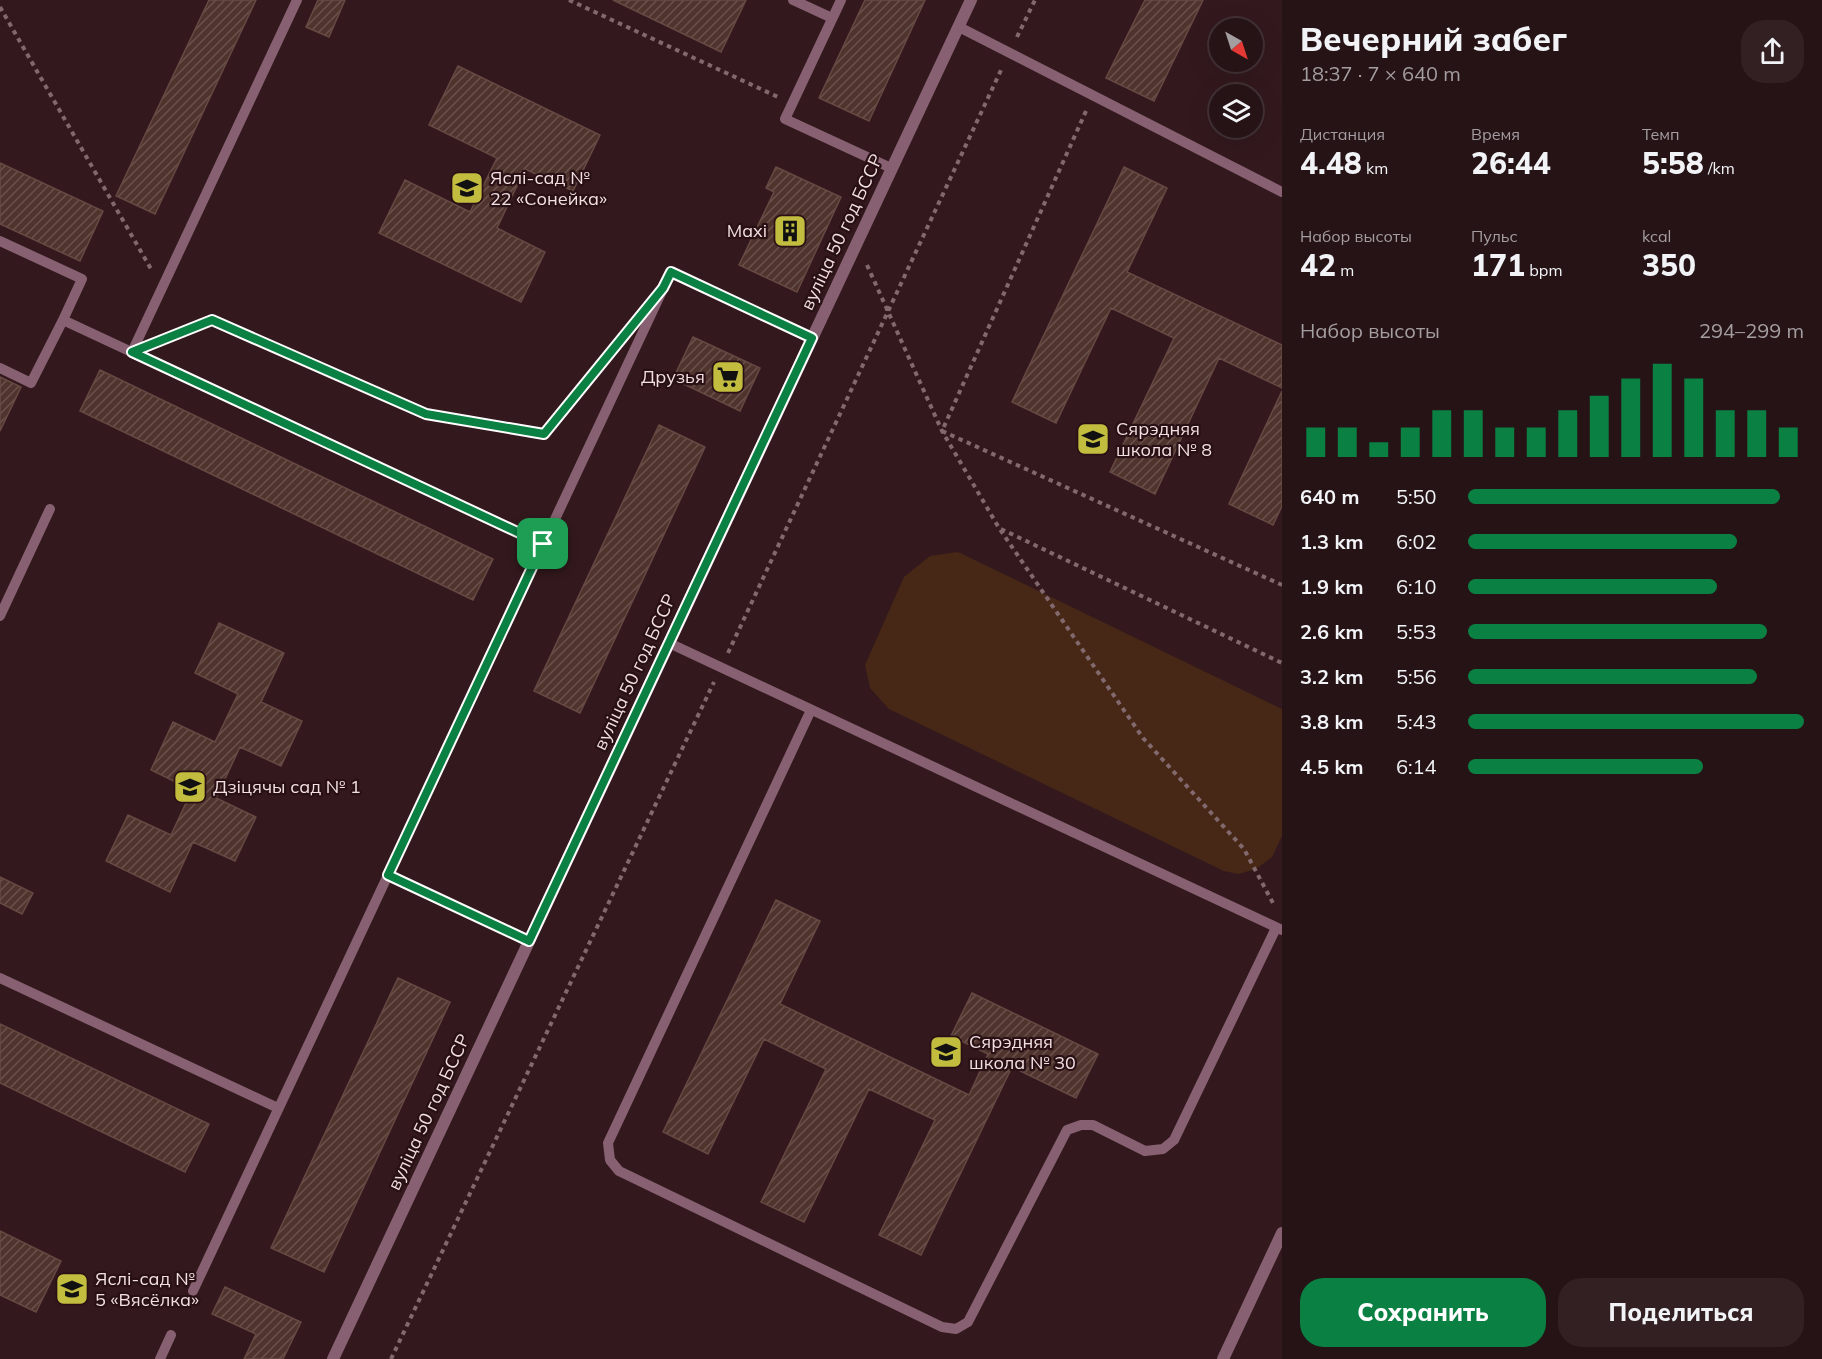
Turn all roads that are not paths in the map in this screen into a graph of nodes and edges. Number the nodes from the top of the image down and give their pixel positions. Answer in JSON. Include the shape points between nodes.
{"nodes":[{"id":1,"x":297,"y":0,"type":"edge"},
{"id":2,"x":793,"y":0,"type":"edge"},
{"id":3,"x":841,"y":0,"type":"edge"},
{"id":4,"x":971,"y":0,"type":"edge"},
{"id":5,"x":832,"y":18,"type":"junction"},
{"id":6,"x":959,"y":27,"type":"junction"},
{"id":7,"x":891,"y":168,"type":"junction"},
{"id":8,"x":1282,"y":192,"type":"edge"},
{"id":9,"x":0,"y":241,"type":"edge"},
{"id":10,"x":63,"y":320,"type":"junction"},
{"id":11,"x":812,"y":338,"type":"junction"},
{"id":12,"x":132,"y":352,"type":"junction"},
{"id":13,"x":0,"y":368,"type":"edge"},
{"id":14,"x":50,"y":509,"type":"dead end"},
{"id":15,"x":543,"y":544,"type":"junction"},
{"id":16,"x":0,"y":616,"type":"edge"},
{"id":17,"x":669,"y":643,"type":"junction"},
{"id":18,"x":811,"y":710,"type":"junction"},
{"id":19,"x":388,"y":875,"type":"junction"},
{"id":20,"x":1279,"y":929,"type":"edge"},
{"id":21,"x":529,"y":941,"type":"junction"},
{"id":22,"x":0,"y":978,"type":"edge"},
{"id":23,"x":278,"y":1108,"type":"junction"},
{"id":24,"x":1282,"y":1233,"type":"edge"},
{"id":25,"x":193,"y":1291,"type":"dead end"},
{"id":26,"x":171,"y":1335,"type":"dead end"},
{"id":27,"x":160,"y":1359,"type":"edge"},
{"id":28,"x":333,"y":1359,"type":"edge"},
{"id":29,"x":1223,"y":1359,"type":"edge"}],
"edges":[{"from":1,"to":12,"type":"lane"},
{"from":2,"to":5,"type":"lane"},
{"from":3,"to":5,"type":"lane"},
{"from":4,"to":6,"type":"street","name":"вуліца 50 год БССР"},
{"from":5,"to":7,"type":"lane","via":[[785,119]]},
{"from":6,"to":7,"type":"street","name":"вуліца 50 год БССР"},
{"from":6,"to":8,"type":"lane"},
{"from":7,"to":11,"type":"street","name":"вуліца 50 год БССР"},
{"from":9,"to":10,"type":"lane","via":[[82,279]]},
{"from":10,"to":12,"type":"lane"},
{"from":10,"to":13,"type":"lane","via":[[31,382]]},
{"from":11,"to":15,"type":"lane","via":[[671,272]]},
{"from":11,"to":17,"type":"street","name":"вуліца 50 год БССР"},
{"from":12,"to":15,"type":"lane"},
{"from":14,"to":16,"type":"lane"},
{"from":15,"to":19,"type":"lane"},
{"from":17,"to":18,"type":"lane"},
{"from":17,"to":21,"type":"street","name":"вуліца 50 год БССР"},
{"from":18,"to":20,"type":"lane"},
{"from":18,"to":20,"type":"lane","via":[[608,1143],[610,1160],[619,1172],[942,1328],[956,1329],[968,1322],[1066,1130],[1093,1125],[1145,1151],[1163,1149],[1174,1140]]},
{"from":19,"to":21,"type":"lane"},
{"from":19,"to":23,"type":"lane"},
{"from":21,"to":28,"type":"street","name":"вуліца 50 год БССР"},
{"from":22,"to":23,"type":"lane"},
{"from":23,"to":25,"type":"lane"},
{"from":24,"to":29,"type":"street"},
{"from":26,"to":27,"type":"lane"}]}
